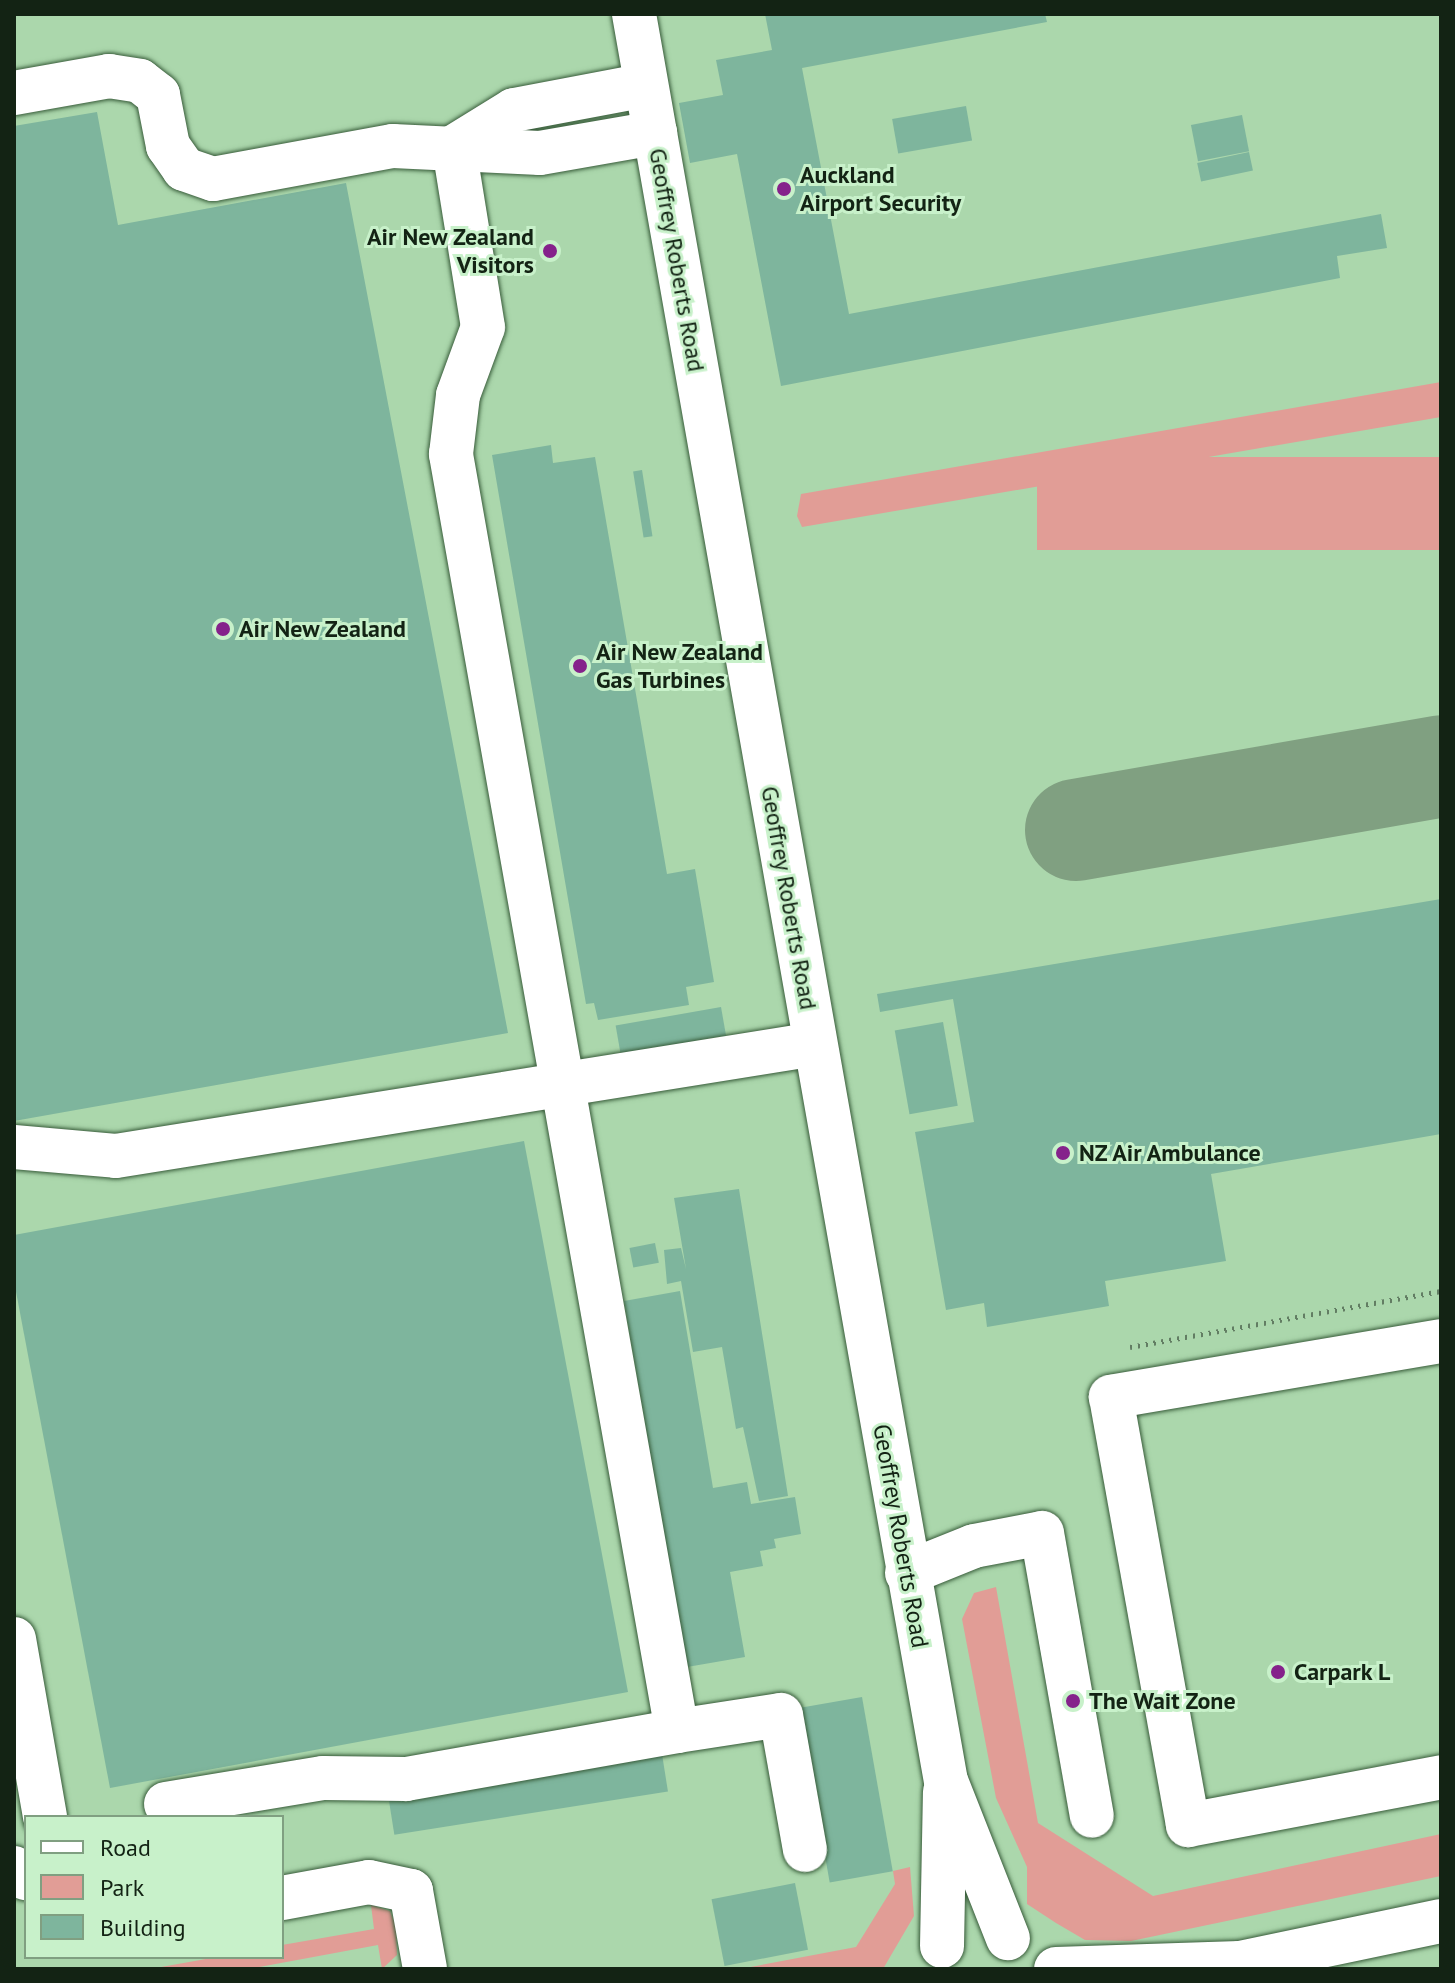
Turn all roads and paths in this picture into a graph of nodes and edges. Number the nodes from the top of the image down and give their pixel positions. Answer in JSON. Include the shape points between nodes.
{"nodes":[{"id":1,"x":634,"y":14,"type":"edge"},
{"id":2,"x":646,"y":85,"type":"junction"},
{"id":3,"x":14,"y":93,"type":"edge"},
{"id":4,"x":655,"y":133,"type":"junction"},
{"id":5,"x":454,"y":147,"type":"junction"},
{"id":6,"x":815,"y":1044,"type":"junction"},
{"id":7,"x":566,"y":1084,"type":"junction"},
{"id":8,"x":14,"y":1147,"type":"edge"},
{"id":9,"x":1441,"y":1291,"type":"edge"},
{"id":10,"x":1441,"y":1341,"type":"edge"},
{"id":11,"x":1130,"y":1347,"type":"dead end"},
{"id":12,"x":907,"y":1573,"type":"junction"},
{"id":13,"x":14,"y":1639,"type":"edge"},
{"id":14,"x":677,"y":1731,"type":"junction"},
{"id":15,"x":1441,"y":1777,"type":"edge"},
{"id":16,"x":946,"y":1781,"type":"junction"},
{"id":17,"x":166,"y":1804,"type":"dead end"},
{"id":18,"x":45,"y":1815,"type":"edge"},
{"id":19,"x":1092,"y":1816,"type":"dead end"},
{"id":20,"x":805,"y":1850,"type":"dead end"},
{"id":21,"x":284,"y":1898,"type":"edge"},
{"id":22,"x":1441,"y":1921,"type":"edge"},
{"id":23,"x":1008,"y":1938,"type":"junction"},
{"id":24,"x":931,"y":1958,"type":"edge"},
{"id":25,"x":1234,"y":1966,"type":"edge"},
{"id":26,"x":425,"y":1969,"type":"edge"},
{"id":27,"x":1056,"y":1969,"type":"edge"}],
"edges":[{"from":1,"to":2,"type":"street","name":"Geoffrey Roberts Road"},
{"from":2,"to":4,"type":"street","name":"Geoffrey Roberts Road"},
{"from":2,"to":5,"type":"street","via":[[514,110]]},
{"from":3,"to":5,"type":"street","via":[[109,76],[140,81],[158,95],[168,146],[184,169],[213,179],[393,146]]},
{"from":4,"to":5,"type":"street","via":[[540,153]]},
{"from":4,"to":6,"type":"street","name":"Geoffrey Roberts Road"},
{"from":5,"to":7,"type":"street","via":[[483,327],[451,424],[451,454]]},
{"from":6,"to":7,"type":"street"},
{"from":6,"to":12,"type":"street","name":"Geoffrey Roberts Road"},
{"from":7,"to":8,"type":"street","via":[[116,1156]]},
{"from":7,"to":14,"type":"street"},
{"from":9,"to":11,"type":"path"},
{"from":10,"to":15,"type":"street","via":[[1111,1397],[1188,1825]]},
{"from":12,"to":16,"type":"street","name":"Geoffrey Roberts Road"},
{"from":12,"to":19,"type":"street","via":[[1047,1557]]},
{"from":13,"to":18,"type":"street"},
{"from":14,"to":17,"type":"street","via":[[406,1779],[338,1776]]},
{"from":14,"to":20,"type":"street","via":[[781,1715]]},
{"from":16,"to":23,"type":"street","name":"Geoffrey Roberts Road"},
{"from":16,"to":24,"type":"street","name":"Geoffrey Roberts Road"},
{"from":21,"to":26,"type":"street","via":[[369,1882],[411,1891]]},
{"from":22,"to":25,"type":"street"},
{"from":23,"to":24,"type":"street","via":[[987,1934]]},
{"from":23,"to":27,"type":"street"},
{"from":25,"to":27,"type":"street"}]}
